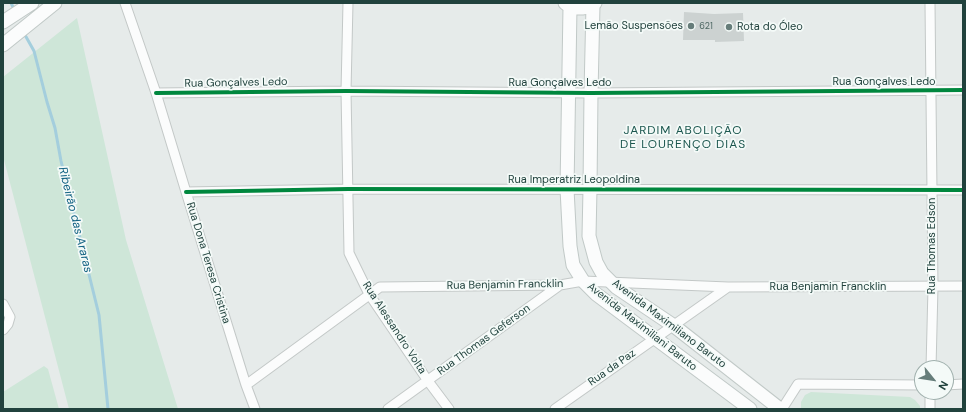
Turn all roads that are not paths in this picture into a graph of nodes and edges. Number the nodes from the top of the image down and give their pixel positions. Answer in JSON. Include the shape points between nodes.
{"nodes":[{"id":1,"x":32,"y":3,"type":"edge"},
{"id":2,"x":55,"y":3,"type":"edge"},
{"id":3,"x":125,"y":3,"type":"edge"},
{"id":4,"x":348,"y":3,"type":"edge"},
{"id":5,"x":930,"y":3,"type":"edge"},
{"id":6,"x":594,"y":4,"type":"edge"},
{"id":7,"x":568,"y":5,"type":"edge"},
{"id":8,"x":3,"y":22,"type":"edge"},
{"id":9,"x":3,"y":45,"type":"edge"},
{"id":10,"x":963,"y":90,"type":"edge"},
{"id":11,"x":346,"y":91,"type":"junction"},
{"id":12,"x":930,"y":91,"type":"junction"},
{"id":13,"x":569,"y":92,"type":"junction"},
{"id":14,"x":156,"y":93,"type":"junction"},
{"id":15,"x":590,"y":93,"type":"junction"},
{"id":16,"x":348,"y":189,"type":"junction"},
{"id":17,"x":567,"y":189,"type":"junction"},
{"id":18,"x":590,"y":189,"type":"junction"},
{"id":19,"x":932,"y":190,"type":"junction"},
{"id":20,"x":963,"y":190,"type":"edge"},
{"id":21,"x":186,"y":192,"type":"junction"},
{"id":22,"x":583,"y":282,"type":"junction"},
{"id":23,"x":612,"y":283,"type":"junction"},
{"id":24,"x":560,"y":285,"type":"junction"},
{"id":25,"x":963,"y":286,"type":"edge"},
{"id":26,"x":728,"y":287,"type":"junction"},
{"id":27,"x":932,"y":287,"type":"junction"},
{"id":28,"x":369,"y":294,"type":"junction"},
{"id":29,"x":3,"y":304,"type":"edge"},
{"id":30,"x":674,"y":326,"type":"junction"},
{"id":31,"x":5,"y":327,"type":"edge"},
{"id":32,"x":654,"y":338,"type":"junction"},
{"id":33,"x":931,"y":360,"type":"edge"},
{"id":34,"x":428,"y":381,"type":"junction"},
{"id":35,"x":246,"y":385,"type":"junction"},
{"id":36,"x":914,"y":385,"type":"edge"},
{"id":37,"x":558,"y":408,"type":"edge"},
{"id":38,"x":255,"y":409,"type":"edge"},
{"id":39,"x":388,"y":409,"type":"edge"},
{"id":40,"x":449,"y":409,"type":"edge"},
{"id":41,"x":750,"y":409,"type":"edge"},
{"id":42,"x":781,"y":409,"type":"edge"}],
"edges":[{"from":1,"to":8,"type":"street"},
{"from":2,"to":9,"type":"street"},
{"from":3,"to":14,"type":"street","name":"Rua Dona Teresa Cristina"},
{"from":4,"to":11,"type":"street","name":"Rua Alessandro Volta"},
{"from":5,"to":12,"type":"street","name":"Rua Thomas Edson"},
{"from":6,"to":7,"type":"street","via":[[582,8]]},
{"from":6,"to":15,"type":"street","name":"Avenida Maximiliano Baruto"},
{"from":7,"to":13,"type":"street","name":"Avenida Maximiliani Baruto"},
{"from":10,"to":12,"type":"street","name":"Rua Gonçalves Ledo"},
{"from":11,"to":13,"type":"street","name":"Rua Gonçalves Ledo"},
{"from":11,"to":14,"type":"street","name":"Rua Gonçalves Ledo"},
{"from":11,"to":16,"type":"street","name":"Rua Alessandro Volta"},
{"from":12,"to":15,"type":"street","name":"Rua Gonçalves Ledo"},
{"from":12,"to":19,"type":"street","name":"Rua Thomas Edson"},
{"from":13,"to":15,"type":"street","name":"Rua Gonçalves Ledo"},
{"from":13,"to":17,"type":"street","name":"Avenida Maximiliani Baruto"},
{"from":14,"to":21,"type":"street","name":"Rua Dona Teresa Cristina"},
{"from":15,"to":18,"type":"street","name":"Avenida Maximiliano Baruto"},
{"from":16,"to":17,"type":"street","name":"Rua Imperatriz Leopoldina"},
{"from":16,"to":21,"type":"street","name":"Rua Imperatriz Leopoldina"},
{"from":16,"to":28,"type":"street","name":"Rua Alessandro Volta","via":[[349,253]]},
{"from":17,"to":18,"type":"street","name":"Rua Imperatriz Leopoldina"},
{"from":17,"to":22,"type":"street","name":"Avenida Maximiliani Baruto","via":[[573,265]]},
{"from":18,"to":19,"type":"street","name":"Rua Imperatriz Leopoldina"},
{"from":18,"to":23,"type":"street","name":"Avenida Maximiliano Baruto","via":[[589,236],[596,262]]},
{"from":19,"to":20,"type":"street","name":"Rua Imperatriz Leopoldina"},
{"from":19,"to":27,"type":"street","name":"Rua Thomas Edson"},
{"from":21,"to":35,"type":"street","name":"Rua Dona Teresa Cristina"},
{"from":22,"to":23,"type":"street","name":"Rua Benjamin Francklin"},
{"from":22,"to":24,"type":"street","name":"Rua Benjamin Francklin"},
{"from":22,"to":32,"type":"street","name":"Avenida Maximiliani Baruto"},
{"from":23,"to":26,"type":"street","name":"Rua Benjamin Francklin"},
{"from":23,"to":30,"type":"street","name":"Avenida Maximiliano Baruto"},
{"from":24,"to":28,"type":"street","name":"Rua Benjamin Francklin","via":[[380,287]]},
{"from":24,"to":34,"type":"street","name":"Rua Thomas Geferson"},
{"from":25,"to":27,"type":"street","name":"Rua Benjamin Francklin"},
{"from":26,"to":27,"type":"street","name":"Rua Benjamin Francklin"},
{"from":26,"to":30,"type":"street","name":"Rua da Paz"},
{"from":27,"to":33,"type":"street","name":"Rua Thomas Edson"},
{"from":28,"to":34,"type":"street","name":"Rua Alessandro Volta"},
{"from":28,"to":35,"type":"street","name":"Rua Benjamin Francklin"},
{"from":29,"to":31,"type":"street","via":[[10,317]]},
{"from":30,"to":32,"type":"street","name":"Rua da Paz"},
{"from":30,"to":42,"type":"street","name":"Avenida Maximiliano Baruto"},
{"from":32,"to":37,"type":"street","name":"Rua da Paz"},
{"from":32,"to":41,"type":"street","name":"Avenida Maximiliani Baruto"},
{"from":34,"to":39,"type":"street","name":"Rua Thomas Geferson"},
{"from":34,"to":40,"type":"street","name":"Rua Alessandro Volta"},
{"from":35,"to":38,"type":"street","name":"Rua Dona Teresa Cristina"},
{"from":36,"to":42,"type":"street","via":[[798,384]]}]}
